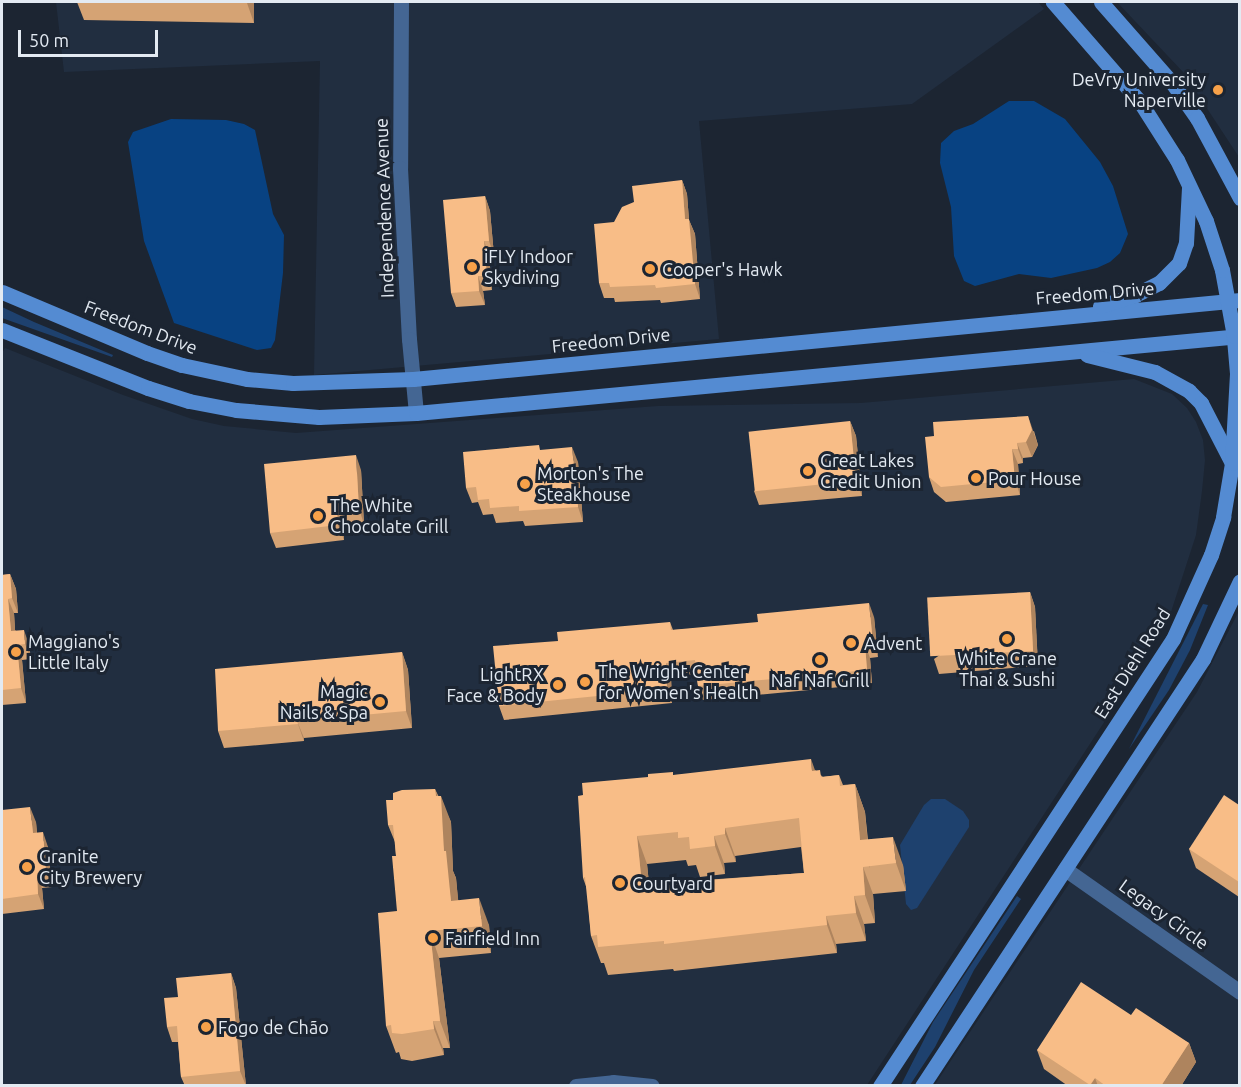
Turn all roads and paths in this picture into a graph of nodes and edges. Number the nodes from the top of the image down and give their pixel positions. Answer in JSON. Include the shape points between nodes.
{"nodes":[{"id":1,"x":402,"y":2,"type":"edge"},
{"id":2,"x":1053,"y":2,"type":"edge"},
{"id":3,"x":1101,"y":2,"type":"edge"},
{"id":4,"x":1189,"y":185,"type":"junction"},
{"id":5,"x":1239,"y":198,"type":"edge"},
{"id":6,"x":2,"y":292,"type":"edge"},
{"id":7,"x":1234,"y":301,"type":"edge"},
{"id":8,"x":1070,"y":315,"type":"junction"},
{"id":9,"x":2,"y":330,"type":"edge"},
{"id":10,"x":1237,"y":336,"type":"edge"},
{"id":11,"x":1075,"y":351,"type":"junction"},
{"id":12,"x":413,"y":379,"type":"junction"},
{"id":13,"x":416,"y":413,"type":"junction"},
{"id":14,"x":1232,"y":463,"type":"junction"},
{"id":15,"x":1239,"y":580,"type":"edge"},
{"id":16,"x":1065,"y":869,"type":"junction"},
{"id":17,"x":1239,"y":992,"type":"edge"},
{"id":18,"x":576,"y":1086,"type":"edge"},
{"id":19,"x":652,"y":1086,"type":"edge"},
{"id":20,"x":880,"y":1086,"type":"edge"},
{"id":21,"x":922,"y":1086,"type":"edge"}],
"edges":[{"from":1,"to":12,"type":"street","name":"Independence Avenue","via":[[400,168]]},
{"from":2,"to":4,"type":"street","name":"East Diehl Road","via":[[1140,102]]},
{"from":3,"to":5,"type":"street","via":[[1191,109]]},
{"from":4,"to":7,"type":"street","name":"East Diehl Road"},
{"from":4,"to":8,"type":"street","via":[[1186,243],[1179,263],[1159,283],[1135,295]]},
{"from":6,"to":12,"type":"street","name":"Freedom Drive","via":[[147,353],[213,373],[293,383]]},
{"from":7,"to":8,"type":"street","name":"Freedom Drive"},
{"from":7,"to":10,"type":"street","name":"East Diehl Road"},
{"from":8,"to":12,"type":"street","name":"Freedom Drive"},
{"from":9,"to":13,"type":"street","via":[[148,388],[212,406],[278,416]]},
{"from":10,"to":11,"type":"street"},
{"from":10,"to":14,"type":"street","name":"East Diehl Road"},
{"from":11,"to":13,"type":"street"},
{"from":11,"to":14,"type":"street","via":[[1155,372],[1189,391],[1201,403]]},
{"from":12,"to":13,"type":"street","name":"Independence Avenue"},
{"from":14,"to":20,"type":"street","name":"East Diehl Road","via":[[1223,517],[1211,555],[1173,639]]},
{"from":15,"to":16,"type":"street","via":[[1203,659]]},
{"from":16,"to":17,"type":"street","name":"Legacy Circle"},
{"from":16,"to":21,"type":"street"},
{"from":18,"to":19,"type":"street","via":[[613,1082]]}]}
